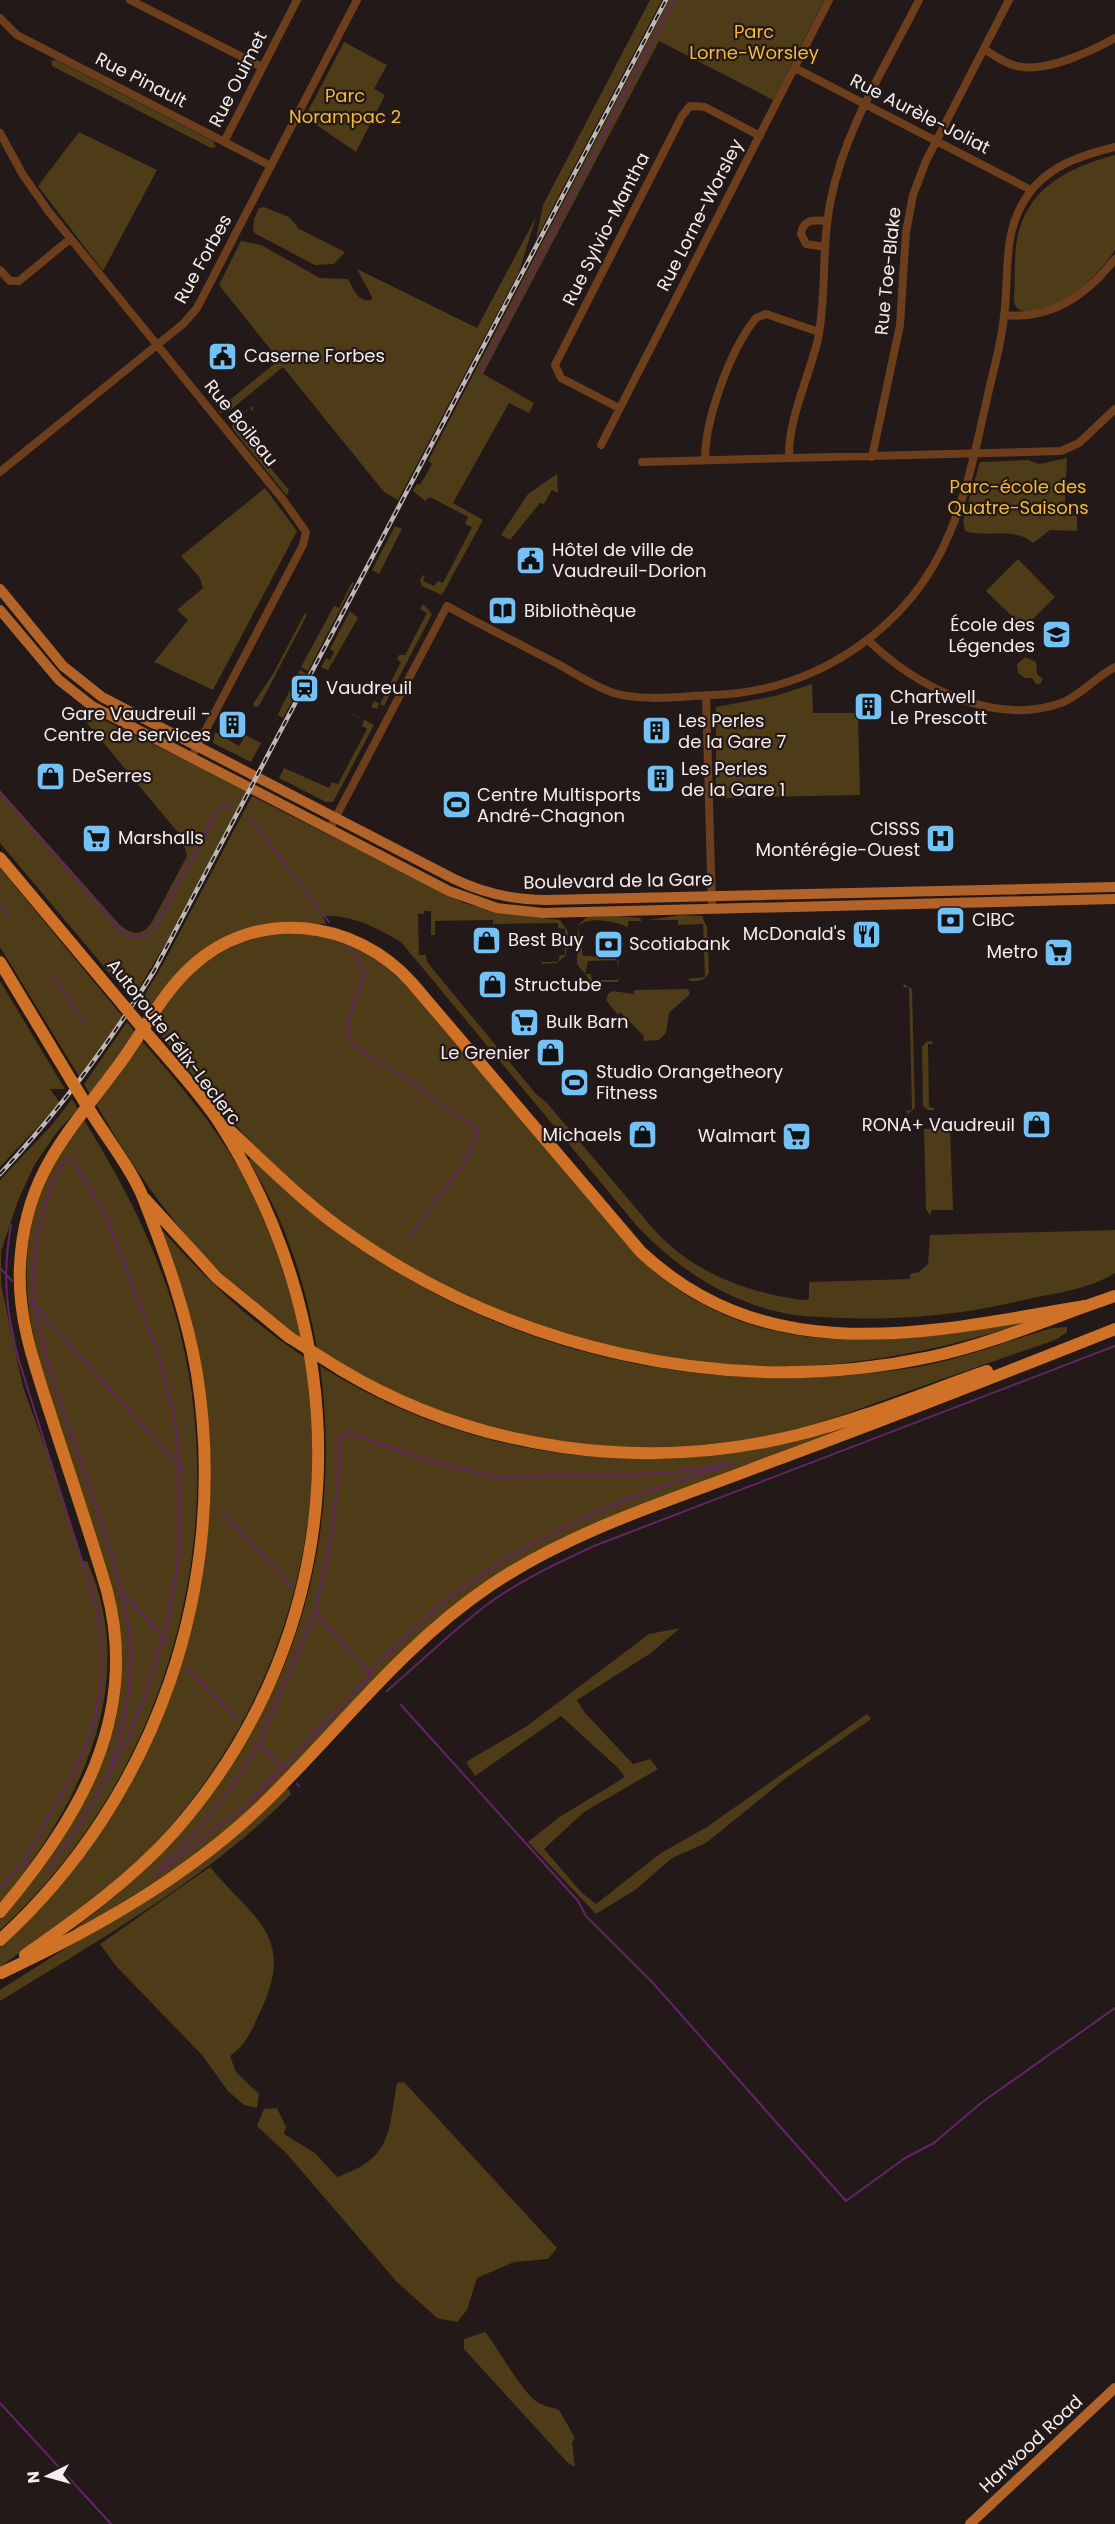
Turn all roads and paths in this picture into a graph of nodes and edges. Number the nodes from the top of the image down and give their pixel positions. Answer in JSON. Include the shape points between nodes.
{"nodes":[{"id":1,"x":130,"y":0,"type":"edge"},
{"id":2,"x":297,"y":0,"type":"edge"},
{"id":3,"x":357,"y":0,"type":"edge"},
{"id":4,"x":830,"y":0,"type":"edge"},
{"id":5,"x":919,"y":0,"type":"edge"},
{"id":6,"x":1009,"y":0,"type":"edge"},
{"id":7,"x":0,"y":18,"type":"edge"},
{"id":8,"x":1115,"y":38,"type":"edge"},
{"id":9,"x":984,"y":49,"type":"junction"},
{"id":10,"x":262,"y":67,"type":"junction"},
{"id":11,"x":795,"y":68,"type":"junction"},
{"id":12,"x":866,"y":104,"type":"junction"},
{"id":13,"x":0,"y":133,"type":"edge"},
{"id":14,"x":760,"y":136,"type":"junction"},
{"id":15,"x":936,"y":141,"type":"junction"},
{"id":16,"x":224,"y":142,"type":"junction"},
{"id":17,"x":1115,"y":147,"type":"edge"},
{"id":18,"x":272,"y":166,"type":"junction"},
{"id":19,"x":1031,"y":190,"type":"junction"},
{"id":20,"x":827,"y":221,"type":"junction"},
{"id":21,"x":70,"y":239,"type":"junction"},
{"id":22,"x":825,"y":248,"type":"junction"},
{"id":23,"x":1115,"y":259,"type":"edge"},
{"id":24,"x":0,"y":270,"type":"edge"},
{"id":25,"x":1004,"y":315,"type":"junction"},
{"id":26,"x":819,"y":332,"type":"junction"},
{"id":27,"x":156,"y":345,"type":"junction"},
{"id":28,"x":619,"y":408,"type":"junction"},
{"id":29,"x":1115,"y":409,"type":"edge"},
{"id":30,"x":601,"y":445,"type":"dead end"},
{"id":31,"x":972,"y":454,"type":"junction"},
{"id":32,"x":872,"y":457,"type":"junction"},
{"id":33,"x":789,"y":458,"type":"junction"},
{"id":34,"x":705,"y":460,"type":"junction"},
{"id":35,"x":642,"y":462,"type":"dead end"},
{"id":36,"x":0,"y":472,"type":"edge"},
{"id":37,"x":0,"y":589,"type":"edge"},
{"id":38,"x":0,"y":610,"type":"edge"},
{"id":39,"x":868,"y":640,"type":"junction"},
{"id":40,"x":1115,"y":667,"type":"edge"},
{"id":41,"x":706,"y":695,"type":"junction"},
{"id":42,"x":198,"y":745,"type":"junction"},
{"id":43,"x":192,"y":756,"type":"junction"},
{"id":44,"x":336,"y":817,"type":"junction"},
{"id":45,"x":330,"y":828,"type":"junction"},
{"id":46,"x":0,"y":858,"type":"edge"},
{"id":47,"x":1115,"y":887,"type":"edge"},
{"id":48,"x":711,"y":897,"type":"junction"},
{"id":49,"x":1115,"y":899,"type":"edge"},
{"id":50,"x":711,"y":909,"type":"junction"},
{"id":51,"x":0,"y":962,"type":"edge"},
{"id":52,"x":216,"y":1118,"type":"junction"},
{"id":53,"x":143,"y":1198,"type":"junction"},
{"id":54,"x":1115,"y":1296,"type":"edge"},
{"id":55,"x":1085,"y":1306,"type":"junction"},
{"id":56,"x":1115,"y":1327,"type":"edge"},
{"id":57,"x":0,"y":1912,"type":"edge"},
{"id":58,"x":0,"y":1940,"type":"edge"},
{"id":59,"x":1,"y":1973,"type":"edge"},
{"id":60,"x":1115,"y":2388,"type":"edge"},
{"id":61,"x":970,"y":2524,"type":"edge"}],
"edges":[{"from":1,"to":10,"type":"street"},
{"from":2,"to":10,"type":"street","name":"Rue Ouimet"},
{"from":3,"to":18,"type":"street","name":"Rue Forbes"},
{"from":4,"to":11,"type":"street","name":"Rue Lorne-Worsley"},
{"from":5,"to":12,"type":"street"},
{"from":6,"to":9,"type":"street","name":"Rue Toe-Blake"},
{"from":7,"to":16,"type":"street","name":"Rue Pinault","via":[[17,35]]},
{"from":8,"to":9,"type":"street","via":[[1084,53],[1034,68],[1015,66]]},
{"from":9,"to":15,"type":"street","name":"Rue Toe-Blake"},
{"from":10,"to":16,"type":"street","name":"Rue Ouimet"},
{"from":11,"to":12,"type":"street","name":"Rue Aurèle-Joliat"},
{"from":11,"to":14,"type":"street","name":"Rue Lorne-Worsley"},
{"from":12,"to":15,"type":"street","name":"Rue Aurèle-Joliat"},
{"from":12,"to":20,"type":"street","via":[[838,168]]},
{"from":13,"to":21,"type":"street","name":"Rue Boileau","via":[[30,185]]},
{"from":14,"to":28,"type":"street","name":"Rue Lorne-Worsley"},
{"from":14,"to":28,"type":"street","name":"Rue Sylvio-Mantha","via":[[698,105],[687,108],[677,127],[555,365],[561,378]]},
{"from":15,"to":19,"type":"street","name":"Rue Aurèle-Joliat"},
{"from":15,"to":32,"type":"street","name":"Rue Toe-Blake","via":[[919,178],[909,214],[900,325]]},
{"from":16,"to":18,"type":"street","name":"Rue Pinault"},
{"from":17,"to":19,"type":"street","via":[[1065,162]]},
{"from":18,"to":27,"type":"street","name":"Rue Forbes","via":[[201,303],[183,324]]},
{"from":19,"to":25,"type":"street","via":[[1009,237]]},
{"from":20,"to":22,"type":"street"},
{"from":20,"to":22,"type":"street","via":[[808,222],[801,234],[806,244]]},
{"from":21,"to":24,"type":"street","via":[[19,281],[10,281]]},
{"from":21,"to":27,"type":"street","name":"Rue Boileau"},
{"from":22,"to":26,"type":"street"},
{"from":23,"to":25,"type":"street","via":[[1093,284],[1059,308],[1030,316]]},
{"from":25,"to":31,"type":"street"},
{"from":26,"to":33,"type":"street"},
{"from":26,"to":34,"type":"street","via":[[766,314],[756,318],[717,400]]},
{"from":27,"to":36,"type":"street","name":"Rue Forbes"},
{"from":27,"to":42,"type":"street","name":"Rue Boileau","via":[[296,516],[306,534]]},
{"from":28,"to":30,"type":"street","name":"Rue Lorne-Worsley"},
{"from":29,"to":31,"type":"street","via":[[1066,450]]},
{"from":31,"to":32,"type":"street"},
{"from":31,"to":39,"type":"street","via":[[954,522],[937,559],[902,608]]},
{"from":32,"to":33,"type":"street"},
{"from":33,"to":34,"type":"street"},
{"from":34,"to":35,"type":"street"},
{"from":37,"to":42,"type":"main road","name":"Boulevard de la Gare","via":[[81,683],[114,704]]},
{"from":38,"to":43,"type":"main road","name":"Boulevard de la Gare","via":[[75,695]]},
{"from":39,"to":40,"type":"street","via":[[900,668],[937,689],[1010,709],[1037,709],[1062,702]]},
{"from":39,"to":41,"type":"street","via":[[824,668],[782,684]]},
{"from":41,"to":44,"type":"street","via":[[638,697],[614,693],[447,606]]},
{"from":41,"to":48,"type":"street"},
{"from":42,"to":43,"type":"street","name":"Rue Boileau"},
{"from":42,"to":44,"type":"main road","name":"Boulevard de la Gare"},
{"from":43,"to":45,"type":"main road","name":"Boulevard de la Gare"},
{"from":44,"to":45,"type":"street"},
{"from":44,"to":48,"type":"main road","name":"Boulevard de la Gare","via":[[462,883],[503,896],[536,900]]},
{"from":45,"to":50,"type":"main road","name":"Boulevard de la Gare","via":[[458,895],[497,908],[543,913]]},
{"from":46,"to":52,"type":"highway","name":"Autoroute Félix-Leclerc","bridge":true},
{"from":47,"to":48,"type":"main road","name":"Boulevard de la Gare"},
{"from":48,"to":50,"type":"street"},
{"from":49,"to":50,"type":"main road","name":"Boulevard de la Gare"},
{"from":51,"to":53,"type":"highway","bridge":true},
{"from":52,"to":55,"type":"highway","via":[[325,1216],[409,1273],[509,1321],[606,1351],[745,1371],[867,1367],[982,1344]]},
{"from":52,"to":59,"type":"highway","name":"Autoroute Félix-Leclerc","via":[[251,1178],[278,1236],[310,1350],[320,1462],[314,1532],[301,1594],[283,1651],[254,1716],[201,1799],[153,1854],[111,1893]]},
{"from":53,"to":56,"type":"highway","bridge":true,"via":[[221,1282],[289,1337],[340,1370],[407,1404],[461,1424],[505,1436],[599,1451],[688,1452],[746,1445],[836,1424]]},
{"from":53,"to":58,"type":"highway","via":[[182,1310],[200,1401],[205,1507],[193,1601],[167,1693],[126,1781],[68,1868]]},
{"from":54,"to":55,"type":"highway"},
{"from":55,"to":57,"type":"highway","via":[[947,1330],[875,1335],[786,1328],[723,1308],[675,1282],[641,1252],[412,983],[386,958],[342,935],[307,927],[261,930],[217,947],[175,984],[66,1132],[39,1181],[26,1222],[19,1278],[23,1325],[107,1591],[115,1630],[116,1670],[108,1729],[91,1777],[60,1832]]},
{"from":56,"to":59,"type":"highway","via":[[919,1407],[603,1526],[529,1562],[477,1594],[416,1643],[262,1805],[210,1849],[65,1943]]},
{"from":60,"to":61,"type":"main road","name":"Harwood Road"}]}
